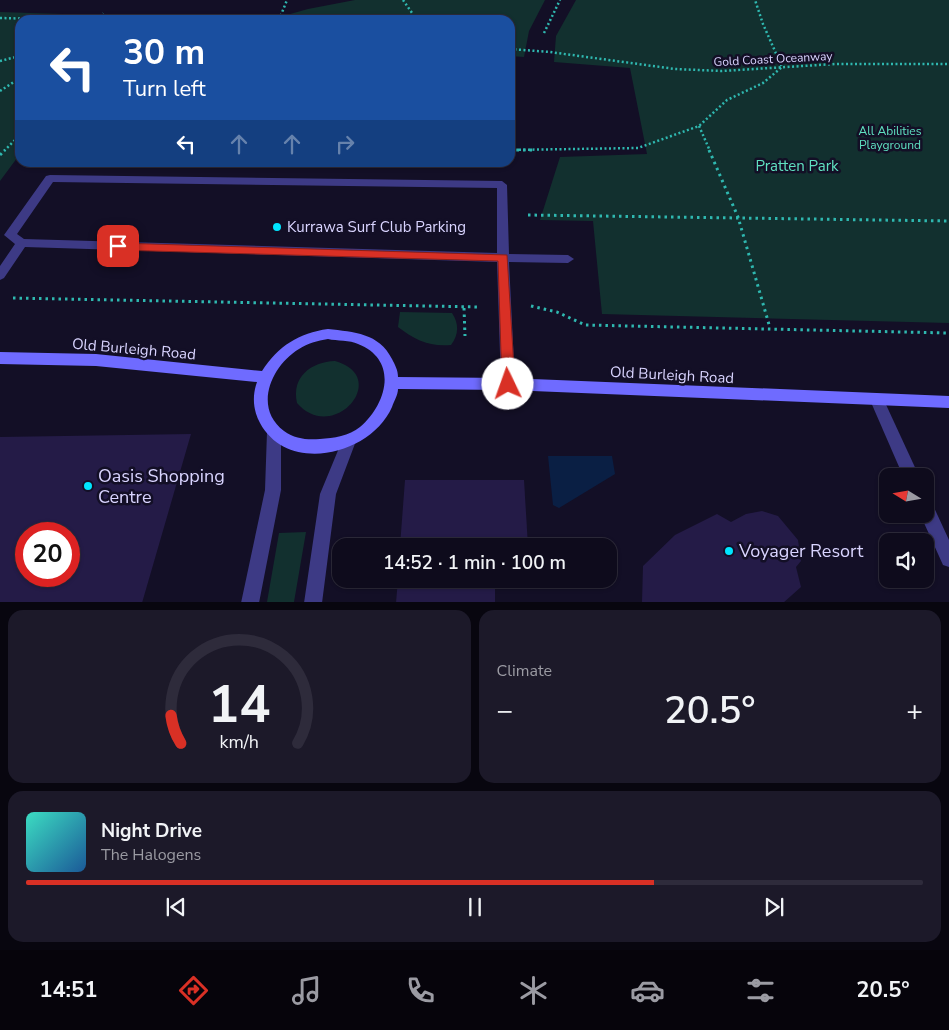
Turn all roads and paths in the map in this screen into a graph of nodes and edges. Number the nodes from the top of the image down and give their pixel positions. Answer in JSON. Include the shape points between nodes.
{"nodes":[{"id":1,"x":287,"y":0,"type":"edge"},
{"id":2,"x":402,"y":0,"type":"edge"},
{"id":3,"x":560,"y":0,"type":"edge"},
{"id":4,"x":755,"y":0,"type":"edge"},
{"id":5,"x":281,"y":15,"type":"edge"},
{"id":6,"x":413,"y":15,"type":"edge"},
{"id":7,"x":0,"y":18,"type":"edge"},
{"id":8,"x":15,"y":18,"type":"edge"},
{"id":9,"x":544,"y":33,"type":"dead end"},
{"id":10,"x":515,"y":49,"type":"edge"},
{"id":11,"x":15,"y":57,"type":"edge"},
{"id":12,"x":0,"y":60,"type":"edge"},
{"id":13,"x":949,"y":64,"type":"edge"},
{"id":14,"x":782,"y":67,"type":"junction"},
{"id":15,"x":15,"y":81,"type":"edge"},
{"id":16,"x":0,"y":91,"type":"edge"},
{"id":17,"x":699,"y":126,"type":"junction"},
{"id":18,"x":15,"y":140,"type":"dead end"},
{"id":19,"x":515,"y":150,"type":"edge"},
{"id":20,"x":0,"y":154,"type":"edge"},
{"id":21,"x":502,"y":211,"type":"junction"},
{"id":22,"x":738,"y":217,"type":"junction"},
{"id":23,"x":949,"y":222,"type":"edge"},
{"id":24,"x":22,"y":244,"type":"junction"},
{"id":25,"x":504,"y":258,"type":"junction"},
{"id":26,"x":568,"y":259,"type":"dead end"},
{"id":27,"x":0,"y":275,"type":"edge"},
{"id":28,"x":13,"y":298,"type":"dead end"},
{"id":29,"x":529,"y":306,"type":"dead end"},
{"id":30,"x":480,"y":307,"type":"dead end"},
{"id":31,"x":464,"y":308,"type":"junction"},
{"id":32,"x":770,"y":328,"type":"junction"},
{"id":33,"x":949,"y":333,"type":"edge"},
{"id":34,"x":465,"y":336,"type":"dead end"},
{"id":35,"x":0,"y":358,"type":"edge"},
{"id":36,"x":265,"y":377,"type":"junction"},
{"id":37,"x":393,"y":382,"type":"junction"},
{"id":38,"x":508,"y":384,"type":"junction"},
{"id":39,"x":877,"y":400,"type":"junction"},
{"id":40,"x":949,"y":402,"type":"edge"},
{"id":41,"x":274,"y":432,"type":"junction"},
{"id":42,"x":349,"y":441,"type":"junction"},
{"id":43,"x":907,"y":468,"type":"edge"},
{"id":44,"x":933,"y":523,"type":"edge"},
{"id":45,"x":949,"y":559,"type":"edge"},
{"id":46,"x":250,"y":602,"type":"edge"},
{"id":47,"x":313,"y":602,"type":"edge"}],
"edges":[{"from":1,"to":5,"type":"path"},
{"from":2,"to":6,"type":"path"},
{"from":3,"to":9,"type":"path"},
{"from":4,"to":14,"type":"path"},
{"from":7,"to":8,"type":"path"},
{"from":10,"to":14,"type":"path","name":"Gold Coast Oceanway","via":[[684,69],[722,71]]},
{"from":11,"to":12,"type":"path"},
{"from":13,"to":14,"type":"path","name":"Gold Coast Oceanway"},
{"from":14,"to":17,"type":"path","via":[[763,83],[727,100]]},
{"from":15,"to":16,"type":"path"},
{"from":17,"to":19,"type":"path","via":[[638,148]]},
{"from":17,"to":22,"type":"path"},
{"from":18,"to":20,"type":"path"},
{"from":21,"to":22,"type":"path","via":[[521,214]]},
{"from":21,"to":24,"type":"street","via":[[502,184],[50,178],[10,235]]},
{"from":21,"to":25,"type":"street"},
{"from":22,"to":23,"type":"path"},
{"from":22,"to":32,"type":"path"},
{"from":24,"to":25,"type":"street"},
{"from":24,"to":27,"type":"street"},
{"from":25,"to":26,"type":"street"},
{"from":25,"to":38,"type":"street"},
{"from":28,"to":31,"type":"path"},
{"from":29,"to":32,"type":"path","via":[[557,312],[585,325]]},
{"from":30,"to":31,"type":"path"},
{"from":31,"to":34,"type":"path"},
{"from":32,"to":33,"type":"path"},
{"from":35,"to":36,"type":"street","name":"Old Burleigh Road","via":[[96,360]]},
{"from":36,"to":37,"type":"street","via":[[278,359],[296,344],[317,336],[340,334],[360,337],[378,348],[389,363]]},
{"from":36,"to":41,"type":"street","via":[[260,406]]},
{"from":37,"to":38,"type":"street","name":"Old Burleigh Road"},
{"from":37,"to":42,"type":"street","via":[[390,400],[382,416]]},
{"from":38,"to":39,"type":"street","name":"Old Burleigh Road"},
{"from":39,"to":40,"type":"street","name":"Old Burleigh Road"},
{"from":39,"to":43,"type":"street"},
{"from":41,"to":42,"type":"street","via":[[289,442],[308,447],[329,447]]},
{"from":41,"to":46,"type":"street","via":[[273,490]]},
{"from":42,"to":47,"type":"street","via":[[328,494]]},
{"from":44,"to":45,"type":"street"}]}
